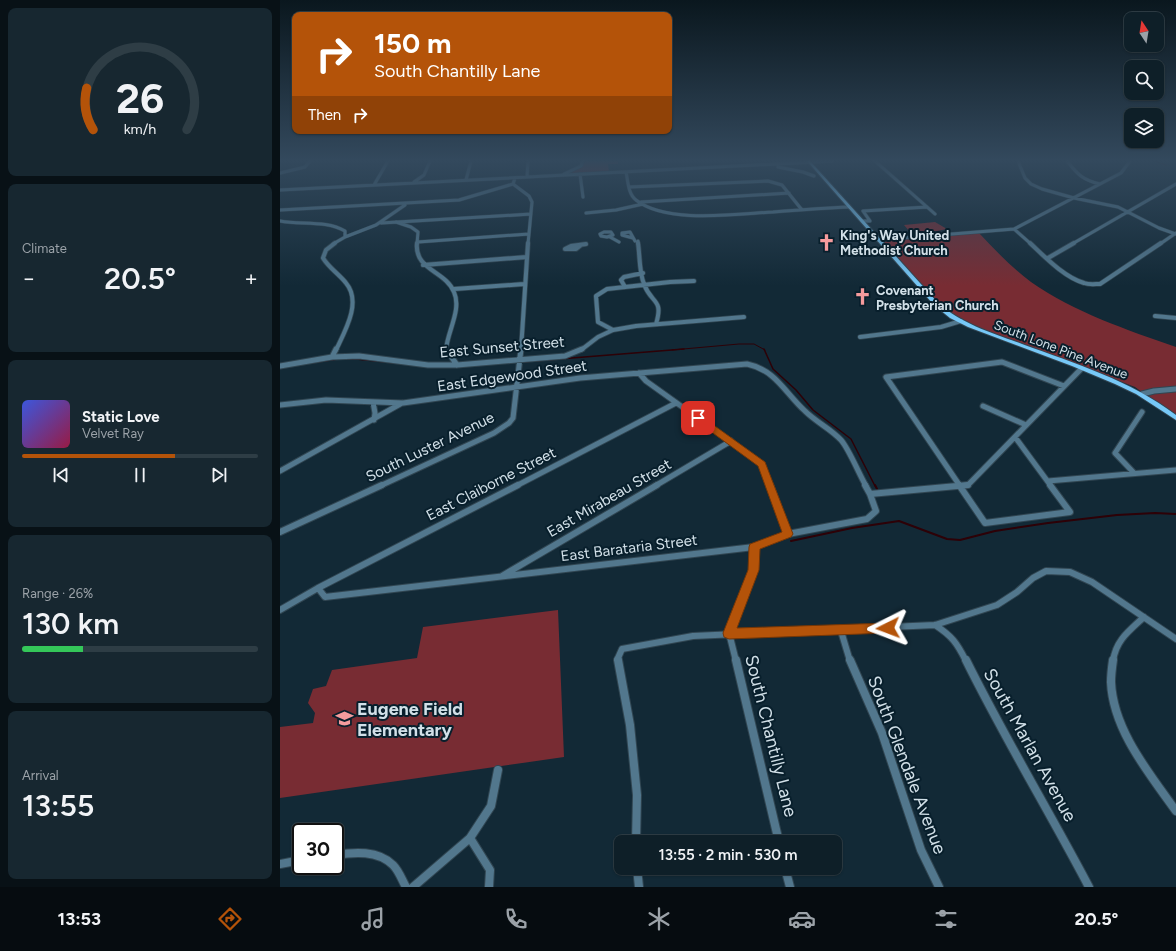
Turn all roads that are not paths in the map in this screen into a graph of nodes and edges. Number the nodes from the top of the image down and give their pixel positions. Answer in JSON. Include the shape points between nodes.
{"nodes":[{"id":1,"x":421,"y":202,"type":"edge"},
{"id":2,"x":532,"y":202,"type":"edge"},
{"id":3,"x":651,"y":202,"type":"edge"},
{"id":4,"x":796,"y":202,"type":"edge"},
{"id":5,"x":845,"y":202,"type":"edge"},
{"id":6,"x":922,"y":202,"type":"edge"},
{"id":7,"x":1065,"y":202,"type":"edge"},
{"id":8,"x":1095,"y":202,"type":"edge"},
{"id":9,"x":1144,"y":202,"type":"edge"},
{"id":10,"x":411,"y":203,"type":"junction"},
{"id":11,"x":642,"y":203,"type":"junction"},
{"id":12,"x":849,"y":207,"type":"junction"},
{"id":13,"x":927,"y":207,"type":"junction"},
{"id":14,"x":280,"y":210,"type":"edge"},
{"id":15,"x":802,"y":210,"type":"junction"},
{"id":16,"x":1129,"y":211,"type":"junction"},
{"id":17,"x":586,"y":213,"type":"dead end"},
{"id":18,"x":531,"y":214,"type":"junction"},
{"id":19,"x":935,"y":214,"type":"dead end"},
{"id":20,"x":280,"y":221,"type":"edge"},
{"id":21,"x":862,"y":221,"type":"junction"},
{"id":22,"x":396,"y":222,"type":"junction"},
{"id":23,"x":381,"y":223,"type":"junction"},
{"id":24,"x":1014,"y":229,"type":"junction"},
{"id":25,"x":1176,"y":233,"type":"edge"},
{"id":26,"x":529,"y":234,"type":"junction"},
{"id":27,"x":345,"y":237,"type":"junction"},
{"id":28,"x":610,"y":237,"type":"dead end"},
{"id":29,"x":635,"y":240,"type":"dead end"},
{"id":30,"x":878,"y":240,"type":"junction"},
{"id":31,"x":418,"y":242,"type":"junction"},
{"id":32,"x":619,"y":242,"type":"dead end"},
{"id":33,"x":586,"y":244,"type":"dead end"},
{"id":34,"x":581,"y":245,"type":"dead end"},
{"id":35,"x":527,"y":257,"type":"junction"},
{"id":36,"x":1048,"y":258,"type":"junction"},
{"id":37,"x":423,"y":265,"type":"junction"},
{"id":38,"x":643,"y":273,"type":"junction"},
{"id":39,"x":694,"y":281,"type":"dead end"},
{"id":40,"x":524,"y":284,"type":"junction"},
{"id":41,"x":644,"y":285,"type":"junction"},
{"id":42,"x":625,"y":287,"type":"junction"},
{"id":43,"x":454,"y":289,"type":"junction"},
{"id":44,"x":1155,"y":316,"type":"dead end"},
{"id":45,"x":744,"y":317,"type":"dead end"},
{"id":46,"x":1176,"y":318,"type":"edge"},
{"id":47,"x":961,"y":321,"type":"junction"},
{"id":48,"x":656,"y":324,"type":"junction"},
{"id":49,"x":613,"y":330,"type":"junction"},
{"id":50,"x":860,"y":337,"type":"dead end"},
{"id":51,"x":332,"y":357,"type":"junction"},
{"id":52,"x":520,"y":362,"type":"junction"},
{"id":53,"x":457,"y":365,"type":"junction"},
{"id":54,"x":280,"y":366,"type":"edge"},
{"id":55,"x":1081,"y":368,"type":"junction"},
{"id":56,"x":639,"y":373,"type":"junction"},
{"id":57,"x":1064,"y":386,"type":"junction"},
{"id":58,"x":517,"y":387,"type":"junction"},
{"id":59,"x":1176,"y":389,"type":"edge"},
{"id":60,"x":1142,"y":394,"type":"junction"},
{"id":61,"x":373,"y":402,"type":"junction"},
{"id":62,"x":403,"y":402,"type":"junction"},
{"id":63,"x":676,"y":403,"type":"junction"},
{"id":64,"x":280,"y":405,"type":"edge"},
{"id":65,"x":983,"y":406,"type":"dead end"},
{"id":66,"x":1142,"y":412,"type":"dead end"},
{"id":67,"x":1176,"y":418,"type":"edge"},
{"id":68,"x":374,"y":420,"type":"junction"},
{"id":69,"x":1026,"y":425,"type":"junction"},
{"id":70,"x":1014,"y":437,"type":"junction"},
{"id":71,"x":731,"y":441,"type":"junction"},
{"id":72,"x":1176,"y":470,"type":"edge"},
{"id":73,"x":280,"y":471,"type":"edge"},
{"id":74,"x":1134,"y":473,"type":"junction"},
{"id":75,"x":1048,"y":481,"type":"junction"},
{"id":76,"x":962,"y":486,"type":"junction"},
{"id":77,"x":870,"y":494,"type":"junction"},
{"id":78,"x":280,"y":532,"type":"edge"},
{"id":79,"x":788,"y":534,"type":"junction"},
{"id":80,"x":754,"y":547,"type":"junction"},
{"id":81,"x":500,"y":577,"type":"junction"},
{"id":82,"x":318,"y":588,"type":"junction"},
{"id":83,"x":280,"y":610,"type":"edge"},
{"id":84,"x":1144,"y":617,"type":"junction"},
{"id":85,"x":935,"y":626,"type":"junction"},
{"id":86,"x":841,"y":630,"type":"junction"},
{"id":87,"x":729,"y":633,"type":"junction"},
{"id":88,"x":1176,"y":638,"type":"edge"},
{"id":89,"x":498,"y":770,"type":"dead end"},
{"id":90,"x":1176,"y":811,"type":"edge"},
{"id":91,"x":636,"y":835,"type":"edge"},
{"id":92,"x":777,"y":835,"type":"edge"},
{"id":93,"x":470,"y":838,"type":"junction"},
{"id":94,"x":344,"y":855,"type":"edge"},
{"id":95,"x":292,"y":862,"type":"edge"},
{"id":96,"x":280,"y":864,"type":"edge"},
{"id":97,"x":638,"y":875,"type":"edge"},
{"id":98,"x":787,"y":875,"type":"edge"},
{"id":99,"x":406,"y":887,"type":"edge"},
{"id":100,"x":413,"y":887,"type":"edge"},
{"id":101,"x":489,"y":887,"type":"edge"},
{"id":102,"x":640,"y":887,"type":"edge"},
{"id":103,"x":790,"y":887,"type":"edge"},
{"id":104,"x":939,"y":887,"type":"edge"},
{"id":105,"x":1089,"y":887,"type":"edge"}],
"edges":[{"from":1,"to":10,"type":"street"},
{"from":2,"to":18,"type":"street","name":"South Luster Avenue"},
{"from":3,"to":11,"type":"street"},
{"from":4,"to":15,"type":"street"},
{"from":5,"to":12,"type":"main road","name":"South Lone Pine Avenue"},
{"from":6,"to":13,"type":"street"},
{"from":7,"to":24,"type":"street"},
{"from":8,"to":16,"type":"street"},
{"from":9,"to":16,"type":"street"},
{"from":10,"to":14,"type":"street"},
{"from":10,"to":23,"type":"street","via":[[398,207]]},
{"from":11,"to":15,"type":"street","via":[[658,210],[708,215]]},
{"from":11,"to":17,"type":"street","via":[[616,210]]},
{"from":12,"to":15,"type":"street"},
{"from":12,"to":21,"type":"main road","name":"South Lone Pine Avenue"},
{"from":13,"to":19,"type":"street"},
{"from":13,"to":21,"type":"street","via":[[863,212],[870,221]]},
{"from":16,"to":25,"type":"street","via":[[1153,225]]},
{"from":16,"to":36,"type":"street"},
{"from":18,"to":22,"type":"street"},
{"from":18,"to":26,"type":"street","name":"South Luster Avenue"},
{"from":20,"to":27,"type":"street","via":[[331,225],[345,231]]},
{"from":21,"to":30,"type":"main road","name":"South Lone Pine Avenue"},
{"from":22,"to":23,"type":"street"},
{"from":22,"to":31,"type":"street","via":[[412,227],[418,232]]},
{"from":23,"to":27,"type":"street"},
{"from":24,"to":30,"type":"street"},
{"from":24,"to":36,"type":"street"},
{"from":25,"to":36,"type":"street","via":[[1100,284],[1081,282]]},
{"from":26,"to":31,"type":"street"},
{"from":26,"to":35,"type":"street","name":"South Luster Avenue"},
{"from":27,"to":51,"type":"street","via":[[324,251],[322,258],[353,294],[353,308]]},
{"from":28,"to":32,"type":"street"},
{"from":29,"to":38,"type":"street"},
{"from":30,"to":47,"type":"main road","name":"South Lone Pine Avenue","via":[[936,304]]},
{"from":31,"to":37,"type":"street","via":[[416,252]]},
{"from":33,"to":34,"type":"street"},
{"from":35,"to":37,"type":"street"},
{"from":35,"to":40,"type":"street","name":"South Luster Avenue"},
{"from":37,"to":43,"type":"street","via":[[447,281]]},
{"from":38,"to":41,"type":"street"},
{"from":38,"to":42,"type":"street","via":[[621,280]]},
{"from":39,"to":41,"type":"street"},
{"from":40,"to":43,"type":"street"},
{"from":40,"to":52,"type":"street","name":"South Luster Avenue"},
{"from":41,"to":42,"type":"street"},
{"from":41,"to":48,"type":"street","via":[[660,305],[660,315]]},
{"from":42,"to":49,"type":"street","via":[[607,289],[596,296],[598,322]]},
{"from":43,"to":53,"type":"street","via":[[456,300],[446,349]]},
{"from":44,"to":46,"type":"street"},
{"from":45,"to":48,"type":"street","name":"East Sunset Street"},
{"from":47,"to":50,"type":"street","via":[[941,327]]},
{"from":47,"to":55,"type":"main road","name":"South Lone Pine Avenue"},
{"from":48,"to":49,"type":"street","name":"East Sunset Street"},
{"from":49,"to":52,"type":"street","name":"East Sunset Street","via":[[565,356]]},
{"from":51,"to":53,"type":"street","name":"East Sunset Street","via":[[359,356],[428,365]]},
{"from":51,"to":54,"type":"street","name":"East Sunset Street"},
{"from":52,"to":53,"type":"street","name":"East Sunset Street"},
{"from":52,"to":58,"type":"street","name":"South Luster Avenue"},
{"from":55,"to":57,"type":"street"},
{"from":55,"to":60,"type":"main road","name":"South Lone Pine Avenue"},
{"from":56,"to":58,"type":"street","name":"East Edgewood Street"},
{"from":56,"to":63,"type":"street"},
{"from":56,"to":77,"type":"street","name":"East Edgewood Street","via":[[748,364],[765,370],[785,388],[804,411],[841,440]]},
{"from":57,"to":69,"type":"street"},
{"from":57,"to":76,"type":"street","via":[[1002,362],[886,377]]},
{"from":58,"to":62,"type":"street","name":"East Edgewood Street"},
{"from":58,"to":78,"type":"street","name":"South Luster Avenue","via":[[513,418],[503,428]]},
{"from":59,"to":60,"type":"street"},
{"from":60,"to":67,"type":"main road","name":"South Lone Pine Avenue"},
{"from":61,"to":62,"type":"street","name":"East Edgewood Street"},
{"from":61,"to":64,"type":"street","name":"East Edgewood Street","via":[[327,400]]},
{"from":61,"to":68,"type":"street"},
{"from":62,"to":68,"type":"street"},
{"from":63,"to":71,"type":"street"},
{"from":63,"to":82,"type":"street","name":"East Claiborne Street"},
{"from":65,"to":69,"type":"street"},
{"from":66,"to":74,"type":"street","via":[[1115,453]]},
{"from":68,"to":73,"type":"street"},
{"from":69,"to":70,"type":"street"},
{"from":70,"to":75,"type":"street"},
{"from":70,"to":76,"type":"street","via":[[968,485]]},
{"from":71,"to":79,"type":"street","via":[[762,464]]},
{"from":71,"to":81,"type":"street","name":"East Mirabeau Street"},
{"from":72,"to":74,"type":"street"},
{"from":74,"to":75,"type":"street"},
{"from":75,"to":76,"type":"street","via":[[1070,512],[985,523]]},
{"from":76,"to":77,"type":"street"},
{"from":77,"to":79,"type":"street","name":"East Barataria Street","via":[[876,511],[868,518]]},
{"from":79,"to":80,"type":"street","name":"East Barataria Street"},
{"from":80,"to":81,"type":"street","name":"East Barataria Street"},
{"from":80,"to":87,"type":"street","via":[[754,570]]},
{"from":81,"to":82,"type":"street","name":"East Barataria Street","via":[[324,597]]},
{"from":82,"to":83,"type":"street"},
{"from":84,"to":85,"type":"street","via":[[1092,582],[1070,572],[1046,571],[997,605]]},
{"from":84,"to":88,"type":"street"},
{"from":84,"to":90,"type":"street","via":[[1116,646],[1111,667],[1112,692],[1120,721],[1137,755]]},
{"from":85,"to":86,"type":"street"},
{"from":85,"to":105,"type":"street","name":"South Marlan Avenue","via":[[949,634],[957,643],[989,707]]},
{"from":86,"to":87,"type":"street"},
{"from":86,"to":104,"type":"street","name":"South Glendale Avenue","via":[[852,668],[882,733],[921,850]]},
{"from":87,"to":91,"type":"street","via":[[693,636],[622,649],[618,658],[630,725],[637,795]]},
{"from":87,"to":92,"type":"street","name":"South Chantilly Lane"},
{"from":89,"to":93,"type":"street","via":[[491,806]]},
{"from":93,"to":100,"type":"street"},
{"from":93,"to":101,"type":"street","via":[[490,870]]},
{"from":94,"to":99,"type":"street","via":[[366,854],[381,857],[393,865]]},
{"from":95,"to":96,"type":"street"},
{"from":97,"to":102,"type":"street"},
{"from":98,"to":103,"type":"street"}]}
